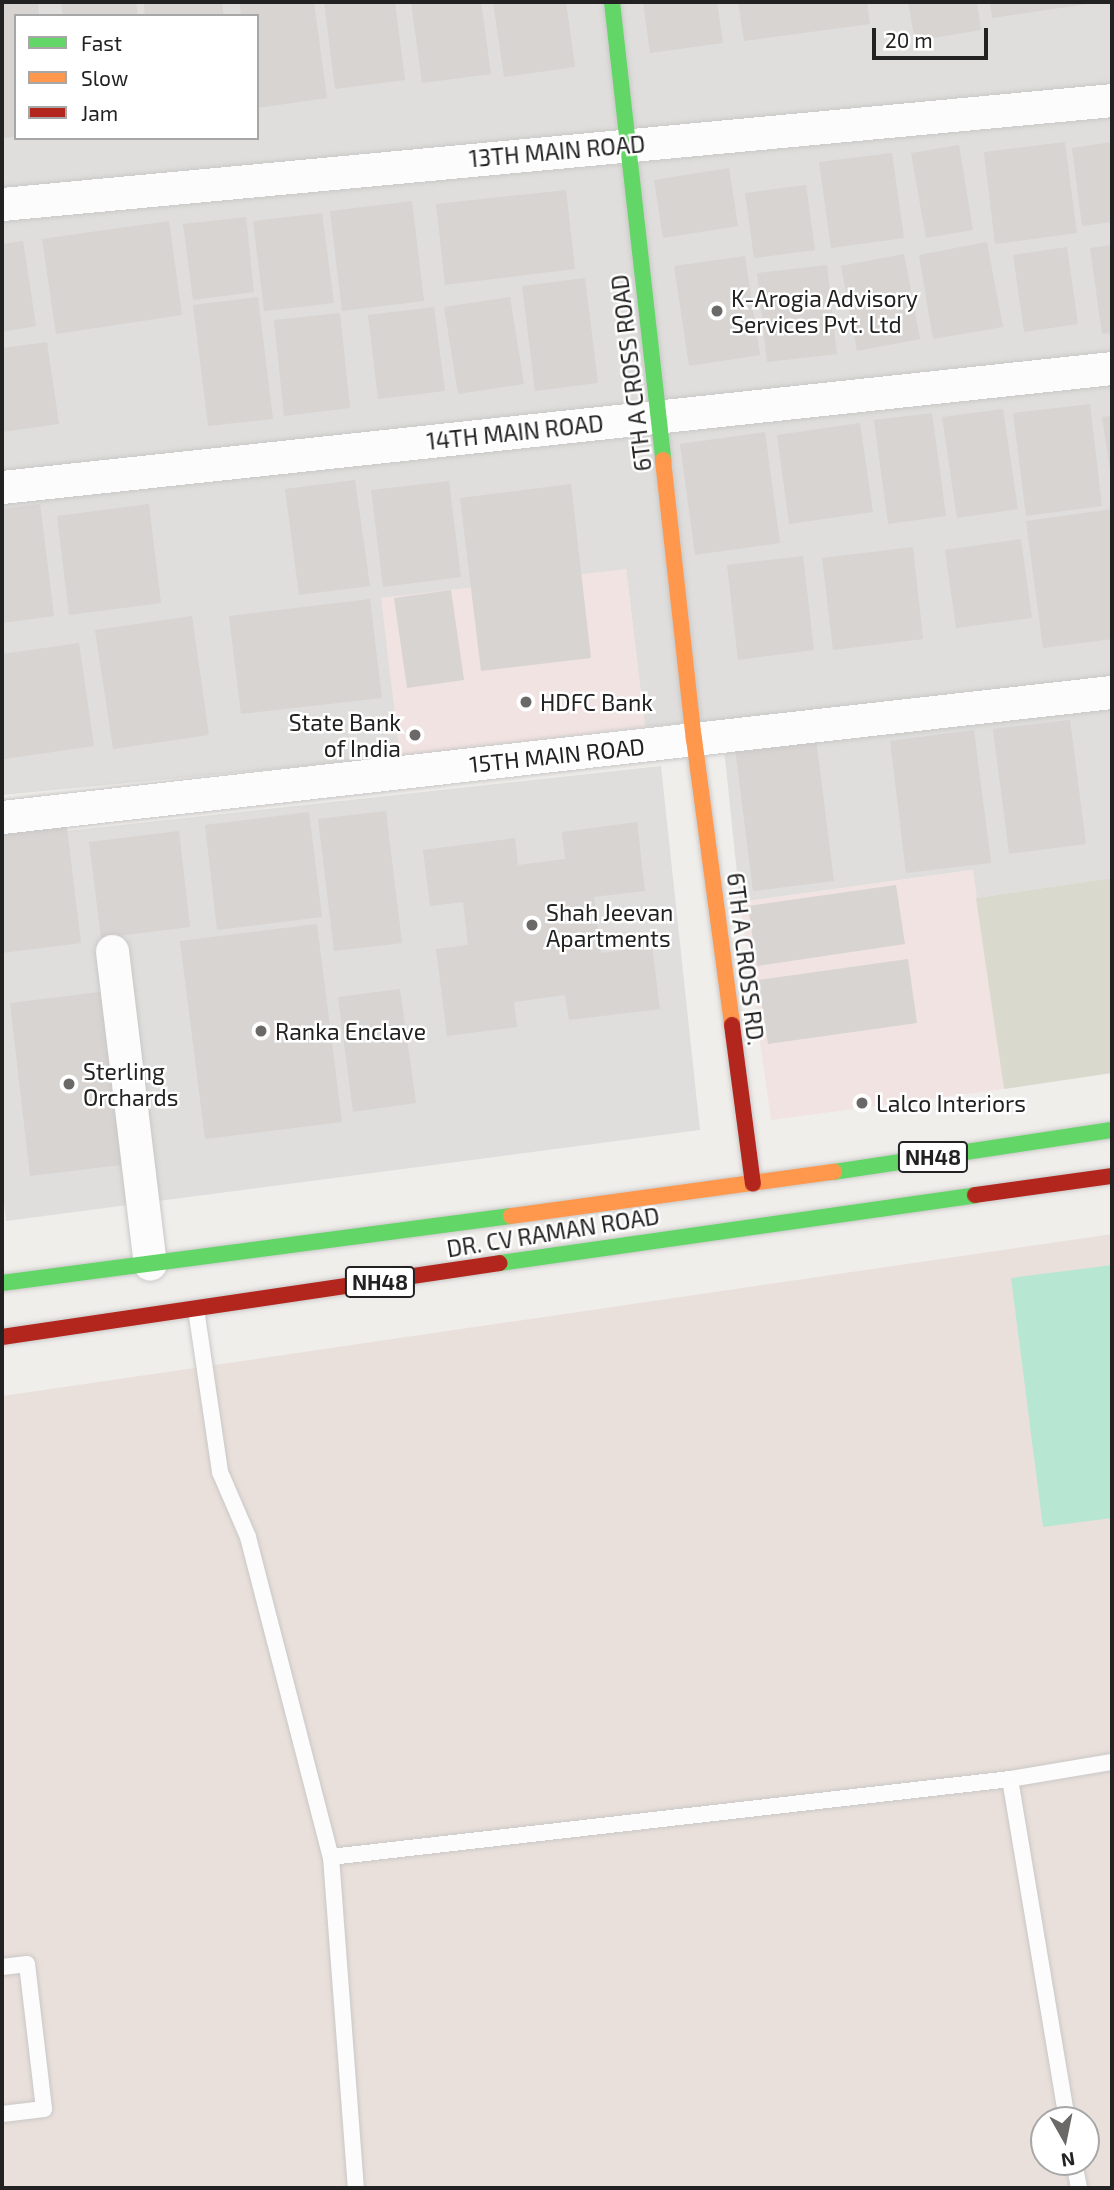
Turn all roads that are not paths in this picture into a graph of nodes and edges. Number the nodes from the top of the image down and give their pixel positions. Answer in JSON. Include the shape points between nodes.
{"nodes":[{"id":1,"x":612,"y":2,"type":"edge"},
{"id":2,"x":1112,"y":100,"type":"edge"},
{"id":3,"x":627,"y":145,"type":"junction"},
{"id":4,"x":2,"y":204,"type":"edge"},
{"id":5,"x":1112,"y":368,"type":"edge"},
{"id":6,"x":659,"y":416,"type":"junction"},
{"id":7,"x":2,"y":487,"type":"edge"},
{"id":8,"x":1112,"y":692,"type":"edge"},
{"id":9,"x":694,"y":739,"type":"junction"},
{"id":10,"x":2,"y":817,"type":"edge"},
{"id":11,"x":112,"y":951,"type":"dead end"},
{"id":12,"x":1112,"y":1130,"type":"edge"},
{"id":13,"x":1112,"y":1176,"type":"edge"},
{"id":14,"x":753,"y":1184,"type":"junction"},
{"id":15,"x":150,"y":1264,"type":"junction"},
{"id":16,"x":2,"y":1283,"type":"edge"},
{"id":17,"x":196,"y":1309,"type":"junction"},
{"id":18,"x":2,"y":1337,"type":"edge"},
{"id":19,"x":1112,"y":1762,"type":"edge"},
{"id":20,"x":1010,"y":1779,"type":"junction"},
{"id":21,"x":331,"y":1857,"type":"junction"},
{"id":22,"x":2,"y":1967,"type":"edge"},
{"id":23,"x":1066,"y":2106,"type":"edge"},
{"id":24,"x":2,"y":2114,"type":"edge"},
{"id":25,"x":356,"y":2188,"type":"edge"}],
"edges":[{"from":1,"to":3,"type":"main road","name":"6TH A CROSS ROAD"},
{"from":2,"to":3,"type":"street","name":"13TH MAIN ROAD"},
{"from":3,"to":4,"type":"street","name":"13TH MAIN ROAD"},
{"from":3,"to":6,"type":"main road","name":"6TH A CROSS ROAD"},
{"from":5,"to":6,"type":"street","name":"14TH MAIN ROAD"},
{"from":6,"to":7,"type":"street","name":"14TH MAIN ROAD"},
{"from":6,"to":9,"type":"main road","name":"6TH A CROSS ROAD"},
{"from":8,"to":9,"type":"street","name":"15TH MAIN ROAD"},
{"from":9,"to":10,"type":"street","name":"15TH MAIN ROAD"},
{"from":9,"to":14,"type":"main road","name":"6TH A CROSS RD."},
{"from":11,"to":15,"type":"street"},
{"from":12,"to":14,"type":"main road","name":"DR. CV RAMAN ROAD","number":"NH48"},
{"from":13,"to":17,"type":"main road","name":"DR. CV RAMAN ROAD","number":"NH48"},
{"from":14,"to":15,"type":"main road","name":"DR. CV RAMAN ROAD","number":"NH48"},
{"from":15,"to":16,"type":"main road","name":"DR. CV RAMAN ROAD","number":"NH48"},
{"from":17,"to":18,"type":"main road","name":"DR. CV RAMAN ROAD","number":"NH48"},
{"from":17,"to":21,"type":"lane","via":[[220,1472],[248,1536]]},
{"from":19,"to":20,"type":"lane"},
{"from":20,"to":21,"type":"lane"},
{"from":20,"to":23,"type":"lane"},
{"from":21,"to":25,"type":"lane"},
{"from":22,"to":24,"type":"lane","via":[[27,1964],[44,2109]]}]}
